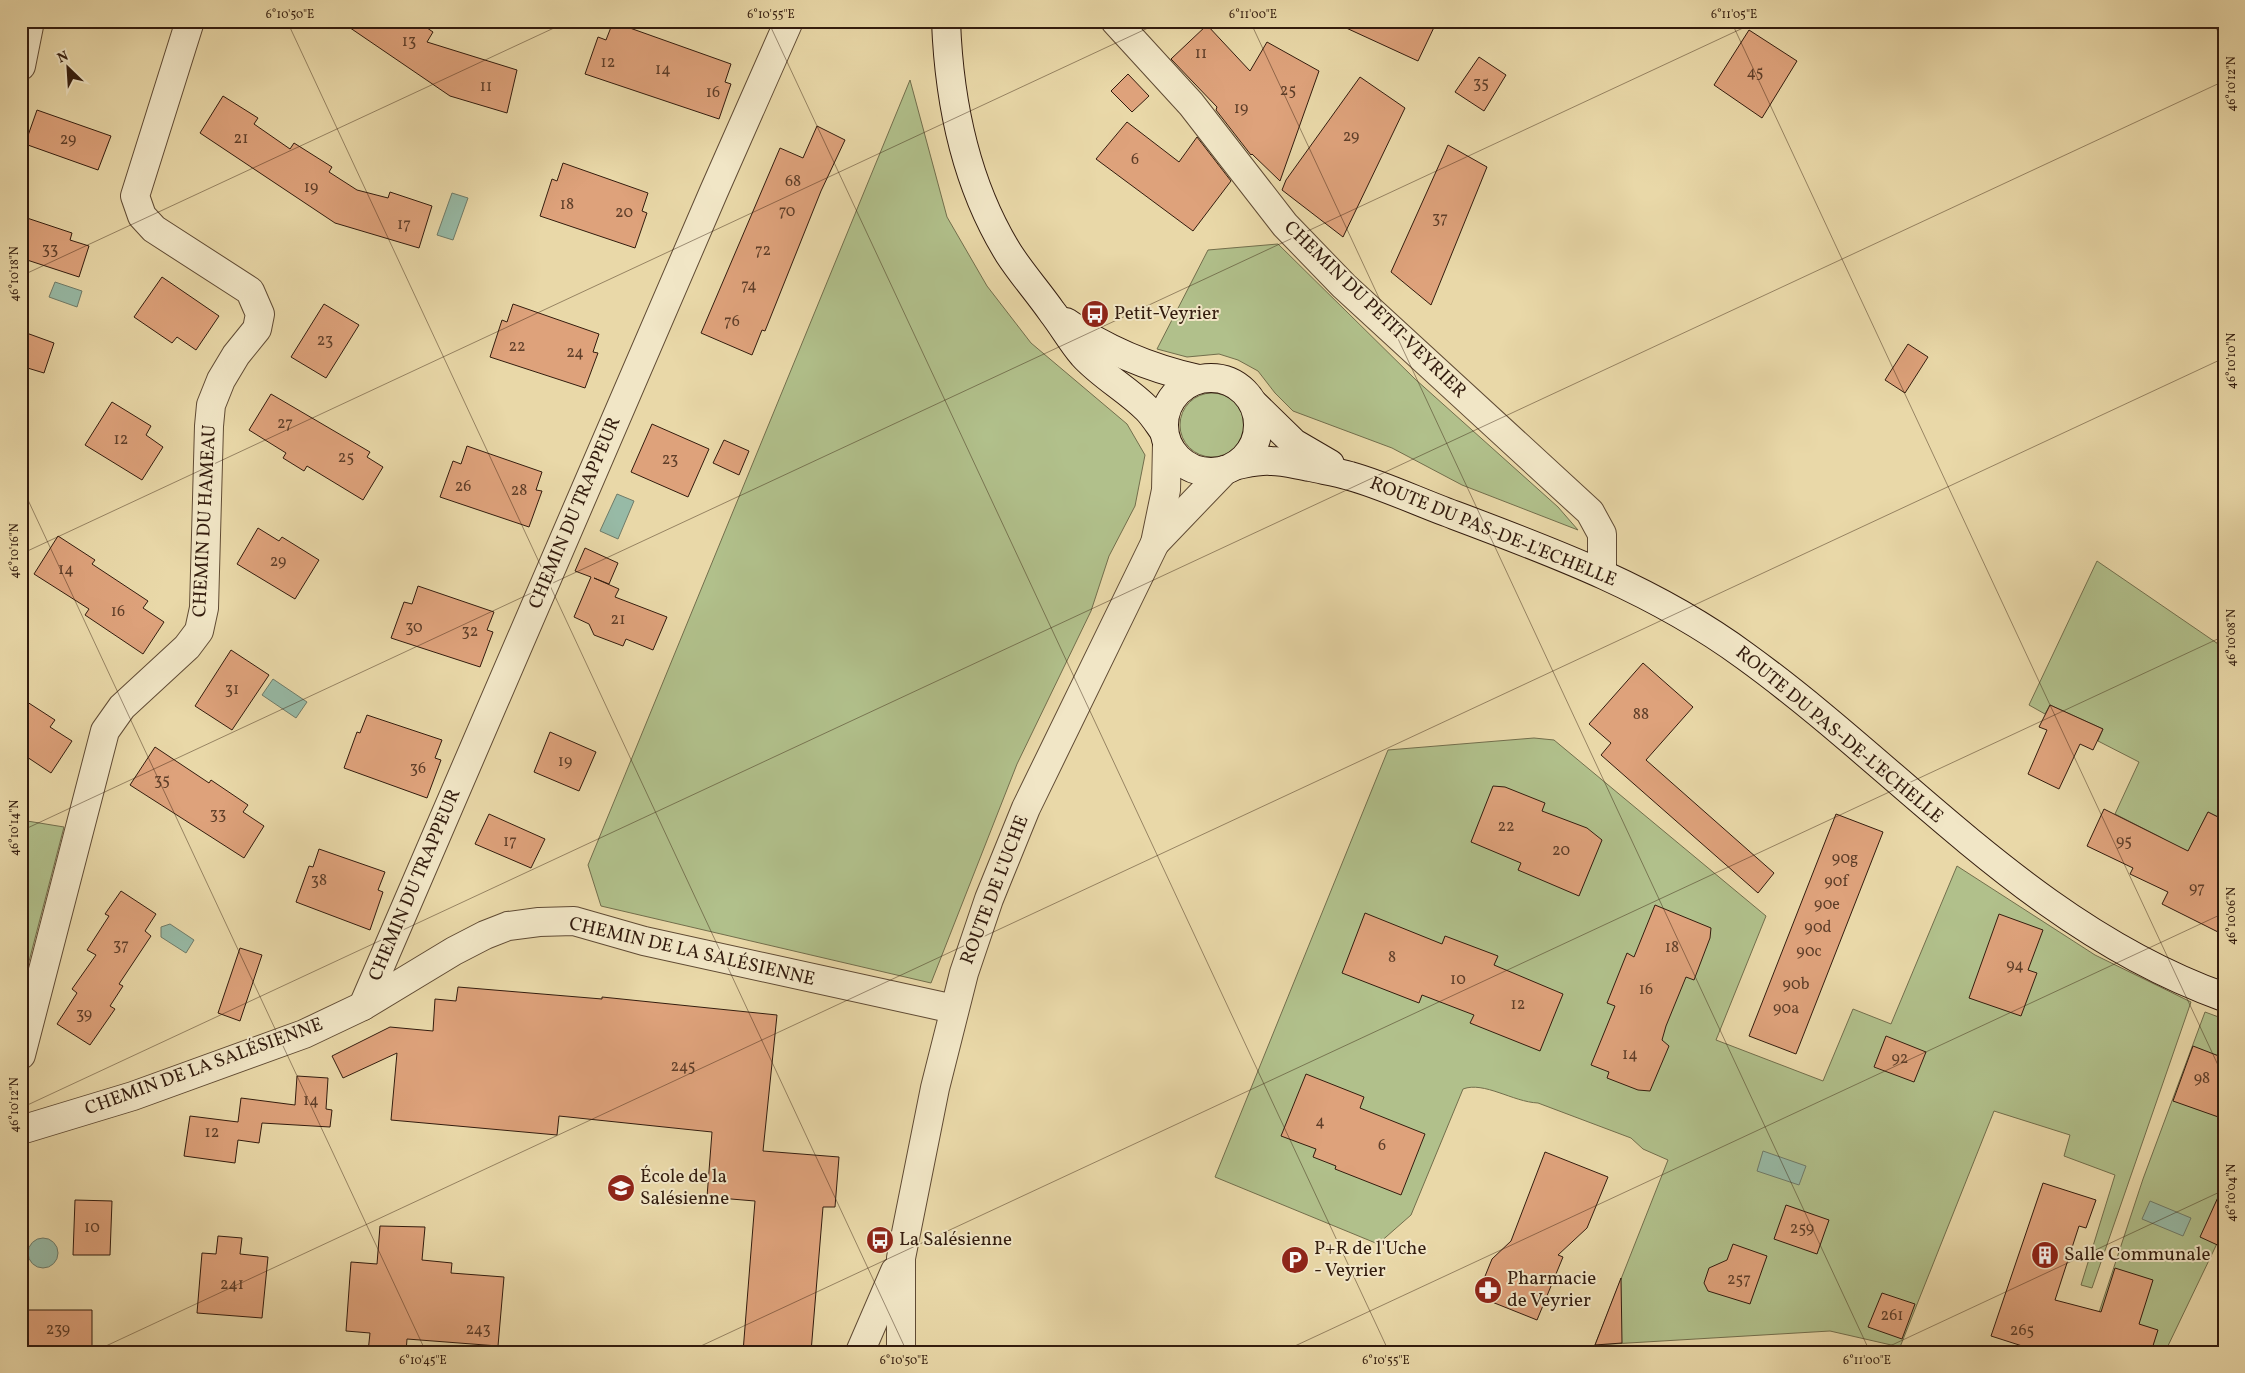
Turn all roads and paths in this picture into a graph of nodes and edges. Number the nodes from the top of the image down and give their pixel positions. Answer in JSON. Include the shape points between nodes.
{"nodes":[{"id":1,"x":30,"y":21,"type":"edge"},
{"id":2,"x":190,"y":21,"type":"edge"},
{"id":3,"x":789,"y":21,"type":"edge"},
{"id":4,"x":946,"y":21,"type":"edge"},
{"id":5,"x":1115,"y":21,"type":"edge"},
{"id":6,"x":21,"y":66,"type":"edge"},
{"id":7,"x":1053,"y":313,"type":"junction"},
{"id":8,"x":1198,"y":379,"type":"junction"},
{"id":9,"x":1254,"y":404,"type":"junction"},
{"id":10,"x":1165,"y":437,"type":"junction"},
{"id":11,"x":1231,"y":467,"type":"junction"},
{"id":12,"x":1350,"y":476,"type":"junction"},
{"id":13,"x":1155,"y":543,"type":"junction"},
{"id":14,"x":1602,"y":573,"type":"junction"},
{"id":15,"x":2224,"y":997,"type":"edge"},
{"id":16,"x":364,"y":1006,"type":"junction"},
{"id":17,"x":954,"y":1009,"type":"junction"},
{"id":18,"x":21,"y":1055,"type":"edge"},
{"id":19,"x":21,"y":1130,"type":"edge"},
{"id":20,"x":900,"y":1258,"type":"junction"},
{"id":21,"x":860,"y":1352,"type":"edge"},
{"id":22,"x":900,"y":1352,"type":"edge"}],
"edges":[{"from":1,"to":6,"type":"street"},
{"from":2,"to":18,"type":"street","name":"CHEMIN DU HAMEAU","via":[[135,196],[142,216],[154,228],[250,291],[260,314],[257,329],[221,380],[212,405],[208,426],[204,608],[199,631],[187,647],[122,707],[105,731]]},
{"from":3,"to":16,"type":"street","name":"CHEMIN DU TRAPPEUR"},
{"from":4,"to":7,"type":"street","via":[[950,77],[972,174],[990,220],[1009,253]]},
{"from":5,"to":14,"type":"street","name":"CHEMIN DU PETIT-VEYRIER","via":[[1191,104],[1262,198],[1344,286],[1590,512],[1602,534]]},
{"from":7,"to":8,"type":"street","via":[[1103,345],[1142,364]]},
{"from":7,"to":10,"type":"street","via":[[1084,356],[1148,409]]},
{"from":8,"to":9,"type":"street","via":[[1230,381],[1248,394]]},
{"from":8,"to":10,"type":"street","via":[[1183,386],[1171,398],[1165,413]]},
{"from":9,"to":11,"type":"street","via":[[1258,431],[1254,444],[1247,456]]},
{"from":9,"to":12,"type":"street","name":"ROUTE DU PAS-DE-L'ECHELLE","via":[[1294,443]]},
{"from":10,"to":11,"type":"street","via":[[1175,456],[1185,465],[1212,472]]},
{"from":10,"to":13,"type":"street","name":"ROUTE DE L'UCHE","via":[[1166,490]]},
{"from":11,"to":12,"type":"street","name":"ROUTE DU PAS-DE-L'ECHELLE","via":[[1269,460]]},
{"from":11,"to":13,"type":"street","name":"ROUTE DE L'UCHE"},
{"from":12,"to":14,"type":"street","name":"ROUTE DU PAS-DE-L'ECHELLE"},
{"from":13,"to":17,"type":"street","name":"ROUTE DE L'UCHE","via":[[1012,840]]},
{"from":14,"to":15,"type":"street","name":"ROUTE DU PAS-DE-L'ECHELLE","via":[[1680,614],[1742,653],[1962,837],[2073,920],[2142,961]]},
{"from":16,"to":17,"type":"street","name":"CHEMIN DE LA SALÉSIENNE","via":[[485,935],[508,926],[574,921],[644,941]]},
{"from":16,"to":19,"type":"street","name":"CHEMIN DE LA SALÉSIENNE","via":[[237,1060]]},
{"from":17,"to":20,"type":"street","name":"ROUTE DE L'UCHE"},
{"from":20,"to":21,"type":"street","name":"ROUTE DE L'UCHE"},
{"from":20,"to":22,"type":"street","name":"ROUTE DE L'UCHE"}]}
